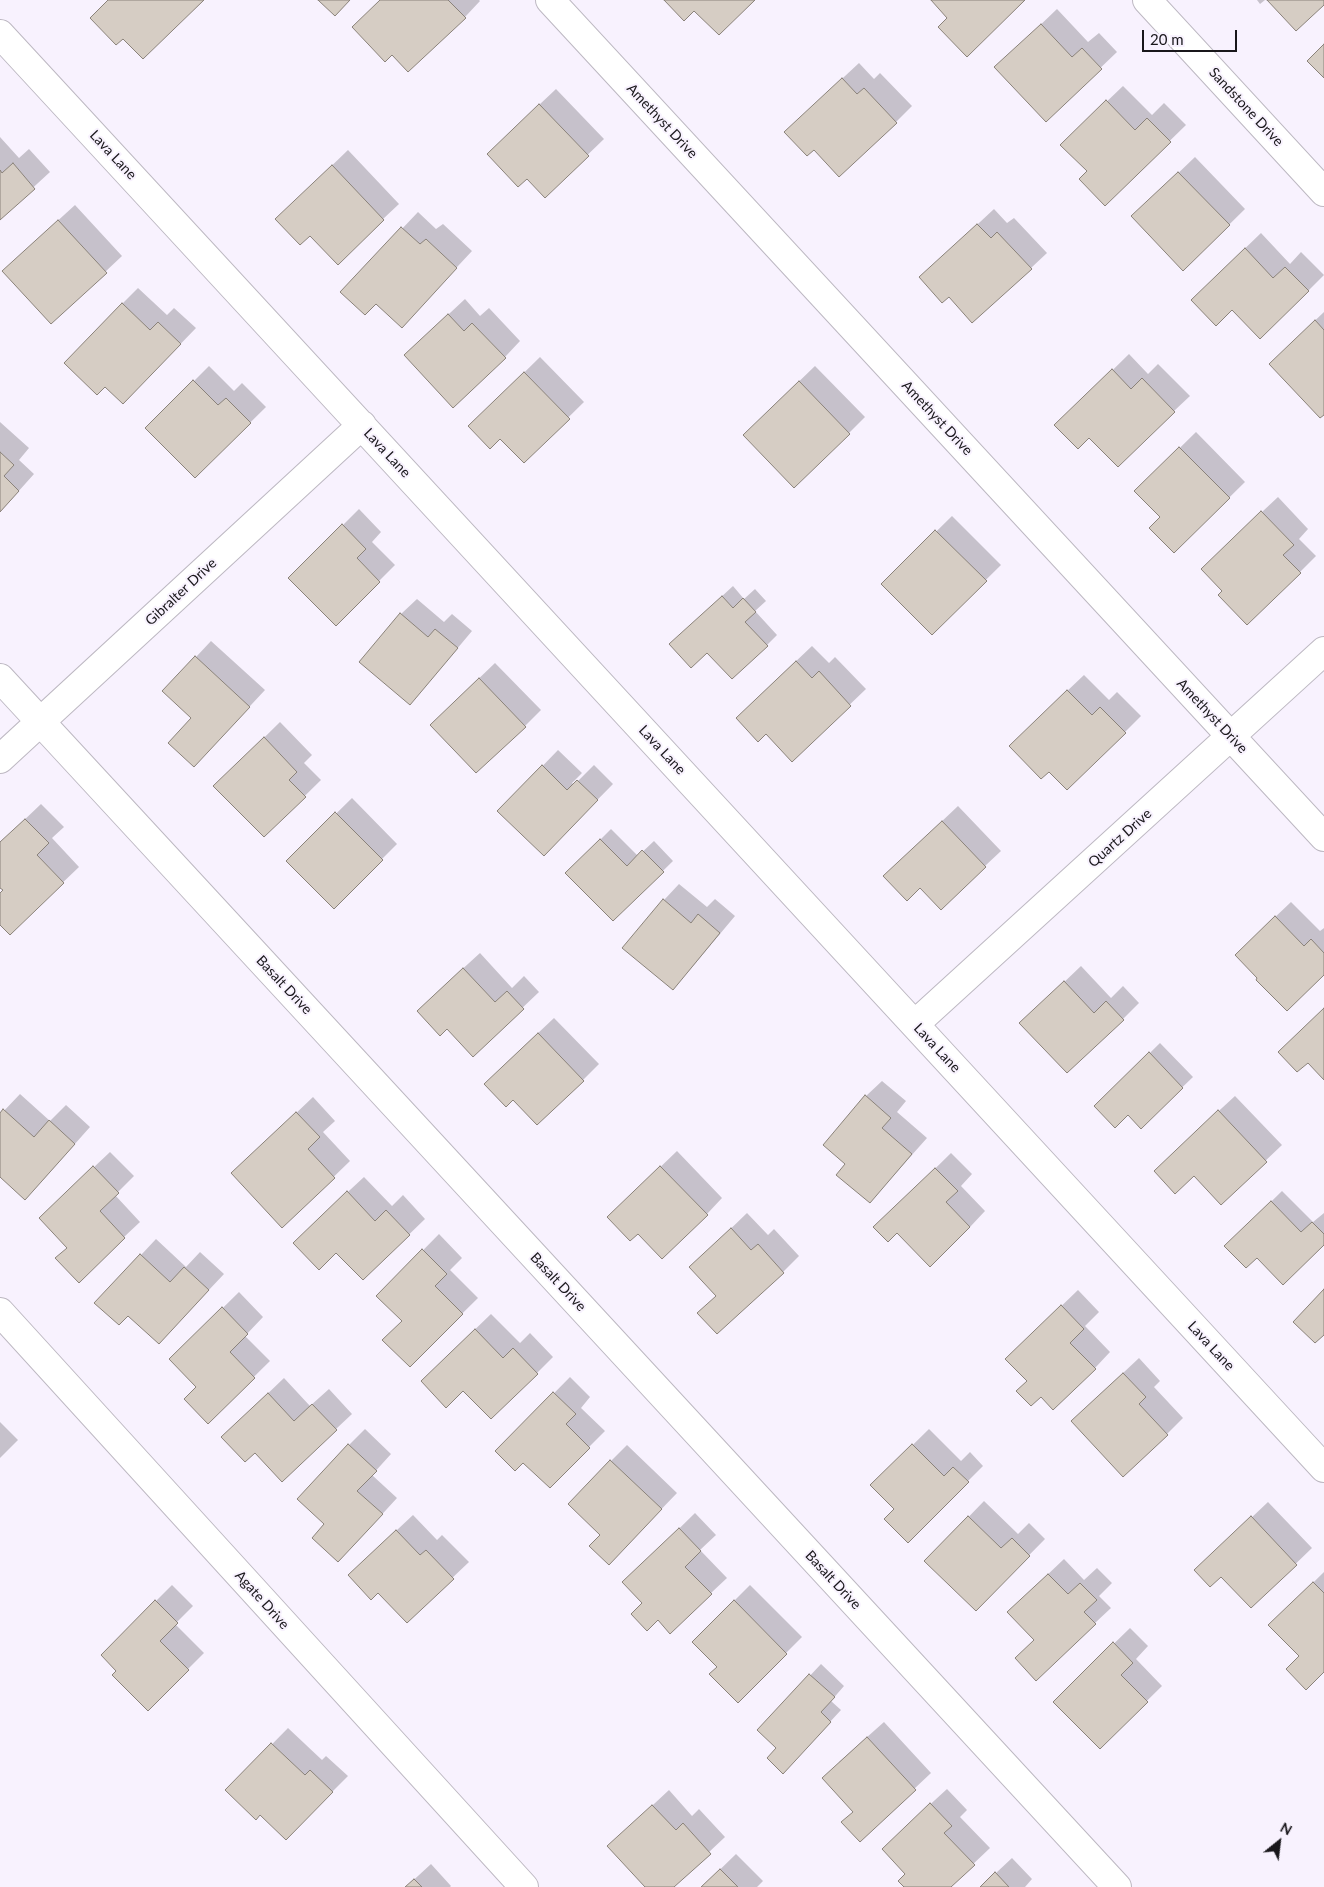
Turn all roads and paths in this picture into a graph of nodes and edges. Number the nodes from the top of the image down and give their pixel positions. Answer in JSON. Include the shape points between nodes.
{"nodes":[{"id":1,"x":550,"y":0,"type":"edge"},
{"id":2,"x":1148,"y":0,"type":"edge"},
{"id":3,"x":0,"y":34,"type":"edge"},
{"id":4,"x":1324,"y":192,"type":"edge"},
{"id":5,"x":362,"y":426,"type":"junction"},
{"id":6,"x":1324,"y":651,"type":"edge"},
{"id":7,"x":0,"y":678,"type":"edge"},
{"id":8,"x":41,"y":721,"type":"junction"},
{"id":9,"x":1231,"y":736,"type":"junction"},
{"id":10,"x":0,"y":759,"type":"edge"},
{"id":11,"x":1324,"y":836,"type":"edge"},
{"id":12,"x":915,"y":1024,"type":"junction"},
{"id":13,"x":0,"y":1312,"type":"edge"},
{"id":14,"x":1324,"y":1468,"type":"edge"},
{"id":15,"x":524,"y":1887,"type":"edge"},
{"id":16,"x":1117,"y":1887,"type":"edge"}],
"edges":[{"from":1,"to":9,"type":"street","name":"Amethyst Drive"},
{"from":2,"to":4,"type":"street","name":"Sandstone Drive"},
{"from":3,"to":5,"type":"street","name":"Lava Lane"},
{"from":5,"to":8,"type":"street","name":"Gibralter Drive"},
{"from":5,"to":12,"type":"street","name":"Lava Lane"},
{"from":6,"to":9,"type":"street","name":"Quartz Drive"},
{"from":7,"to":8,"type":"street","name":"Basalt Drive"},
{"from":8,"to":10,"type":"street","name":"Gibralter Drive"},
{"from":8,"to":16,"type":"street","name":"Basalt Drive"},
{"from":9,"to":11,"type":"street","name":"Amethyst Drive"},
{"from":9,"to":12,"type":"street","name":"Quartz Drive"},
{"from":12,"to":14,"type":"street","name":"Lava Lane"},
{"from":13,"to":15,"type":"street","name":"Agate Drive"}]}
